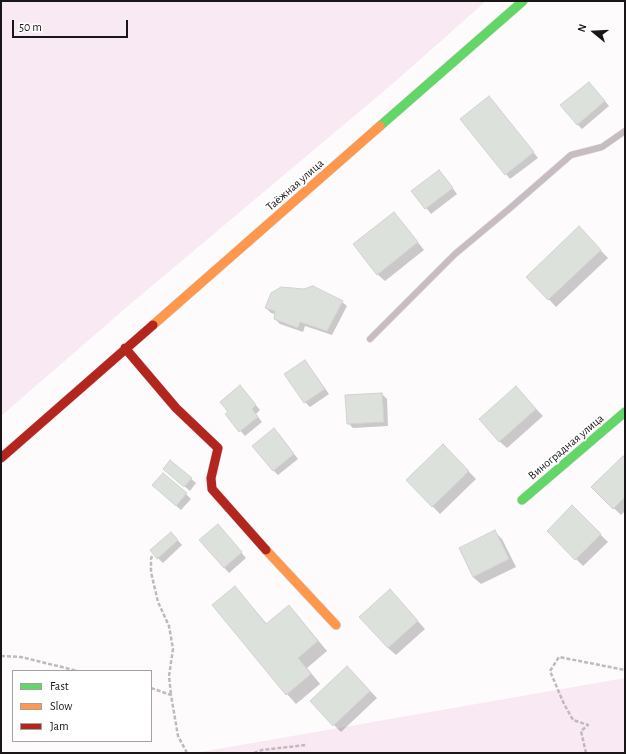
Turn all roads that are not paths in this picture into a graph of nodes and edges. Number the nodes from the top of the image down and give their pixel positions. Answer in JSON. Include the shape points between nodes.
{"nodes":[{"id":1,"x":523,"y":1,"type":"edge"},
{"id":2,"x":625,"y":131,"type":"edge"},
{"id":3,"x":370,"y":339,"type":"dead end"},
{"id":4,"x":125,"y":348,"type":"junction"},
{"id":5,"x":625,"y":412,"type":"edge"},
{"id":6,"x":1,"y":458,"type":"edge"},
{"id":7,"x":522,"y":500,"type":"dead end"},
{"id":8,"x":336,"y":625,"type":"dead end"}],
"edges":[{"from":1,"to":4,"type":"street","name":"Таёжная улица"},
{"from":2,"to":3,"type":"lane","via":[[602,147],[571,155],[455,254]]},
{"from":4,"to":6,"type":"street","name":"Таёжная улица"},
{"from":4,"to":8,"type":"street","via":[[176,408],[218,448],[211,478],[212,488]]},
{"from":5,"to":7,"type":"street","name":"Виноградная улица"}]}
